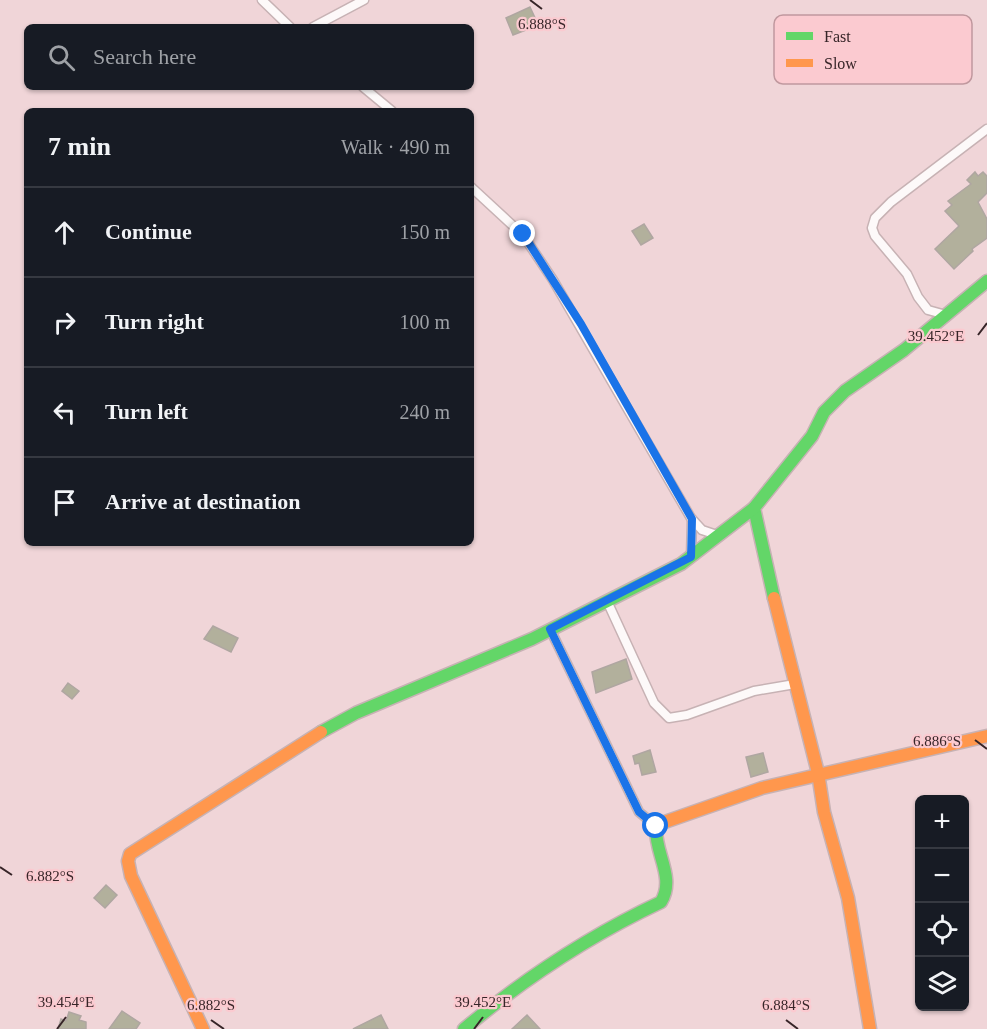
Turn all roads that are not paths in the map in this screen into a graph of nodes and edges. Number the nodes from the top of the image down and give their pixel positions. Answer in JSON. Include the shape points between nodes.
{"nodes":[{"id":1,"x":262,"y":0,"type":"edge"},
{"id":2,"x":364,"y":0,"type":"edge"},
{"id":3,"x":287,"y":24,"type":"edge"},
{"id":4,"x":319,"y":24,"type":"edge"},
{"id":5,"x":367,"y":90,"type":"edge"},
{"id":6,"x":388,"y":108,"type":"edge"},
{"id":7,"x":987,"y":129,"type":"edge"},
{"id":8,"x":474,"y":190,"type":"edge"},
{"id":9,"x":987,"y":280,"type":"edge"},
{"id":10,"x":946,"y":315,"type":"junction"},
{"id":11,"x":754,"y":508,"type":"junction"},
{"id":12,"x":692,"y":519,"type":"junction"},
{"id":13,"x":721,"y":536,"type":"junction"},
{"id":14,"x":691,"y":557,"type":"junction"},
{"id":15,"x":607,"y":601,"type":"junction"},
{"id":16,"x":550,"y":629,"type":"junction"},
{"id":17,"x":795,"y":684,"type":"junction"},
{"id":18,"x":987,"y":736,"type":"edge"},
{"id":19,"x":818,"y":773,"type":"junction"},
{"id":20,"x":656,"y":826,"type":"junction"},
{"id":21,"x":203,"y":1029,"type":"edge"},
{"id":22,"x":464,"y":1029,"type":"edge"},
{"id":23,"x":870,"y":1029,"type":"edge"}],
"edges":[{"from":1,"to":3,"type":"street"},
{"from":2,"to":4,"type":"street"},
{"from":5,"to":6,"type":"street"},
{"from":7,"to":10,"type":"street","via":[[891,202],[875,218],[872,228],[928,310]]},
{"from":8,"to":12,"type":"street","via":[[523,234]]},
{"from":9,"to":10,"type":"street"},
{"from":10,"to":11,"type":"street","via":[[845,391],[824,412],[812,436]]},
{"from":11,"to":13,"type":"street"},
{"from":11,"to":17,"type":"street"},
{"from":12,"to":13,"type":"street","via":[[702,530]]},
{"from":12,"to":14,"type":"street"},
{"from":13,"to":14,"type":"street"},
{"from":14,"to":15,"type":"street"},
{"from":15,"to":16,"type":"street"},
{"from":15,"to":17,"type":"street","via":[[654,703],[669,718]]},
{"from":16,"to":20,"type":"street","via":[[639,812]]},
{"from":16,"to":21,"type":"street","via":[[356,714],[298,744],[130,854],[131,876]]},
{"from":17,"to":19,"type":"street"},
{"from":18,"to":19,"type":"street"},
{"from":19,"to":20,"type":"street","via":[[703,807]]},
{"from":19,"to":23,"type":"street","via":[[824,812],[848,898]]},
{"from":20,"to":22,"type":"street","via":[[655,850],[669,884],[668,894],[661,902],[579,946]]}]}
